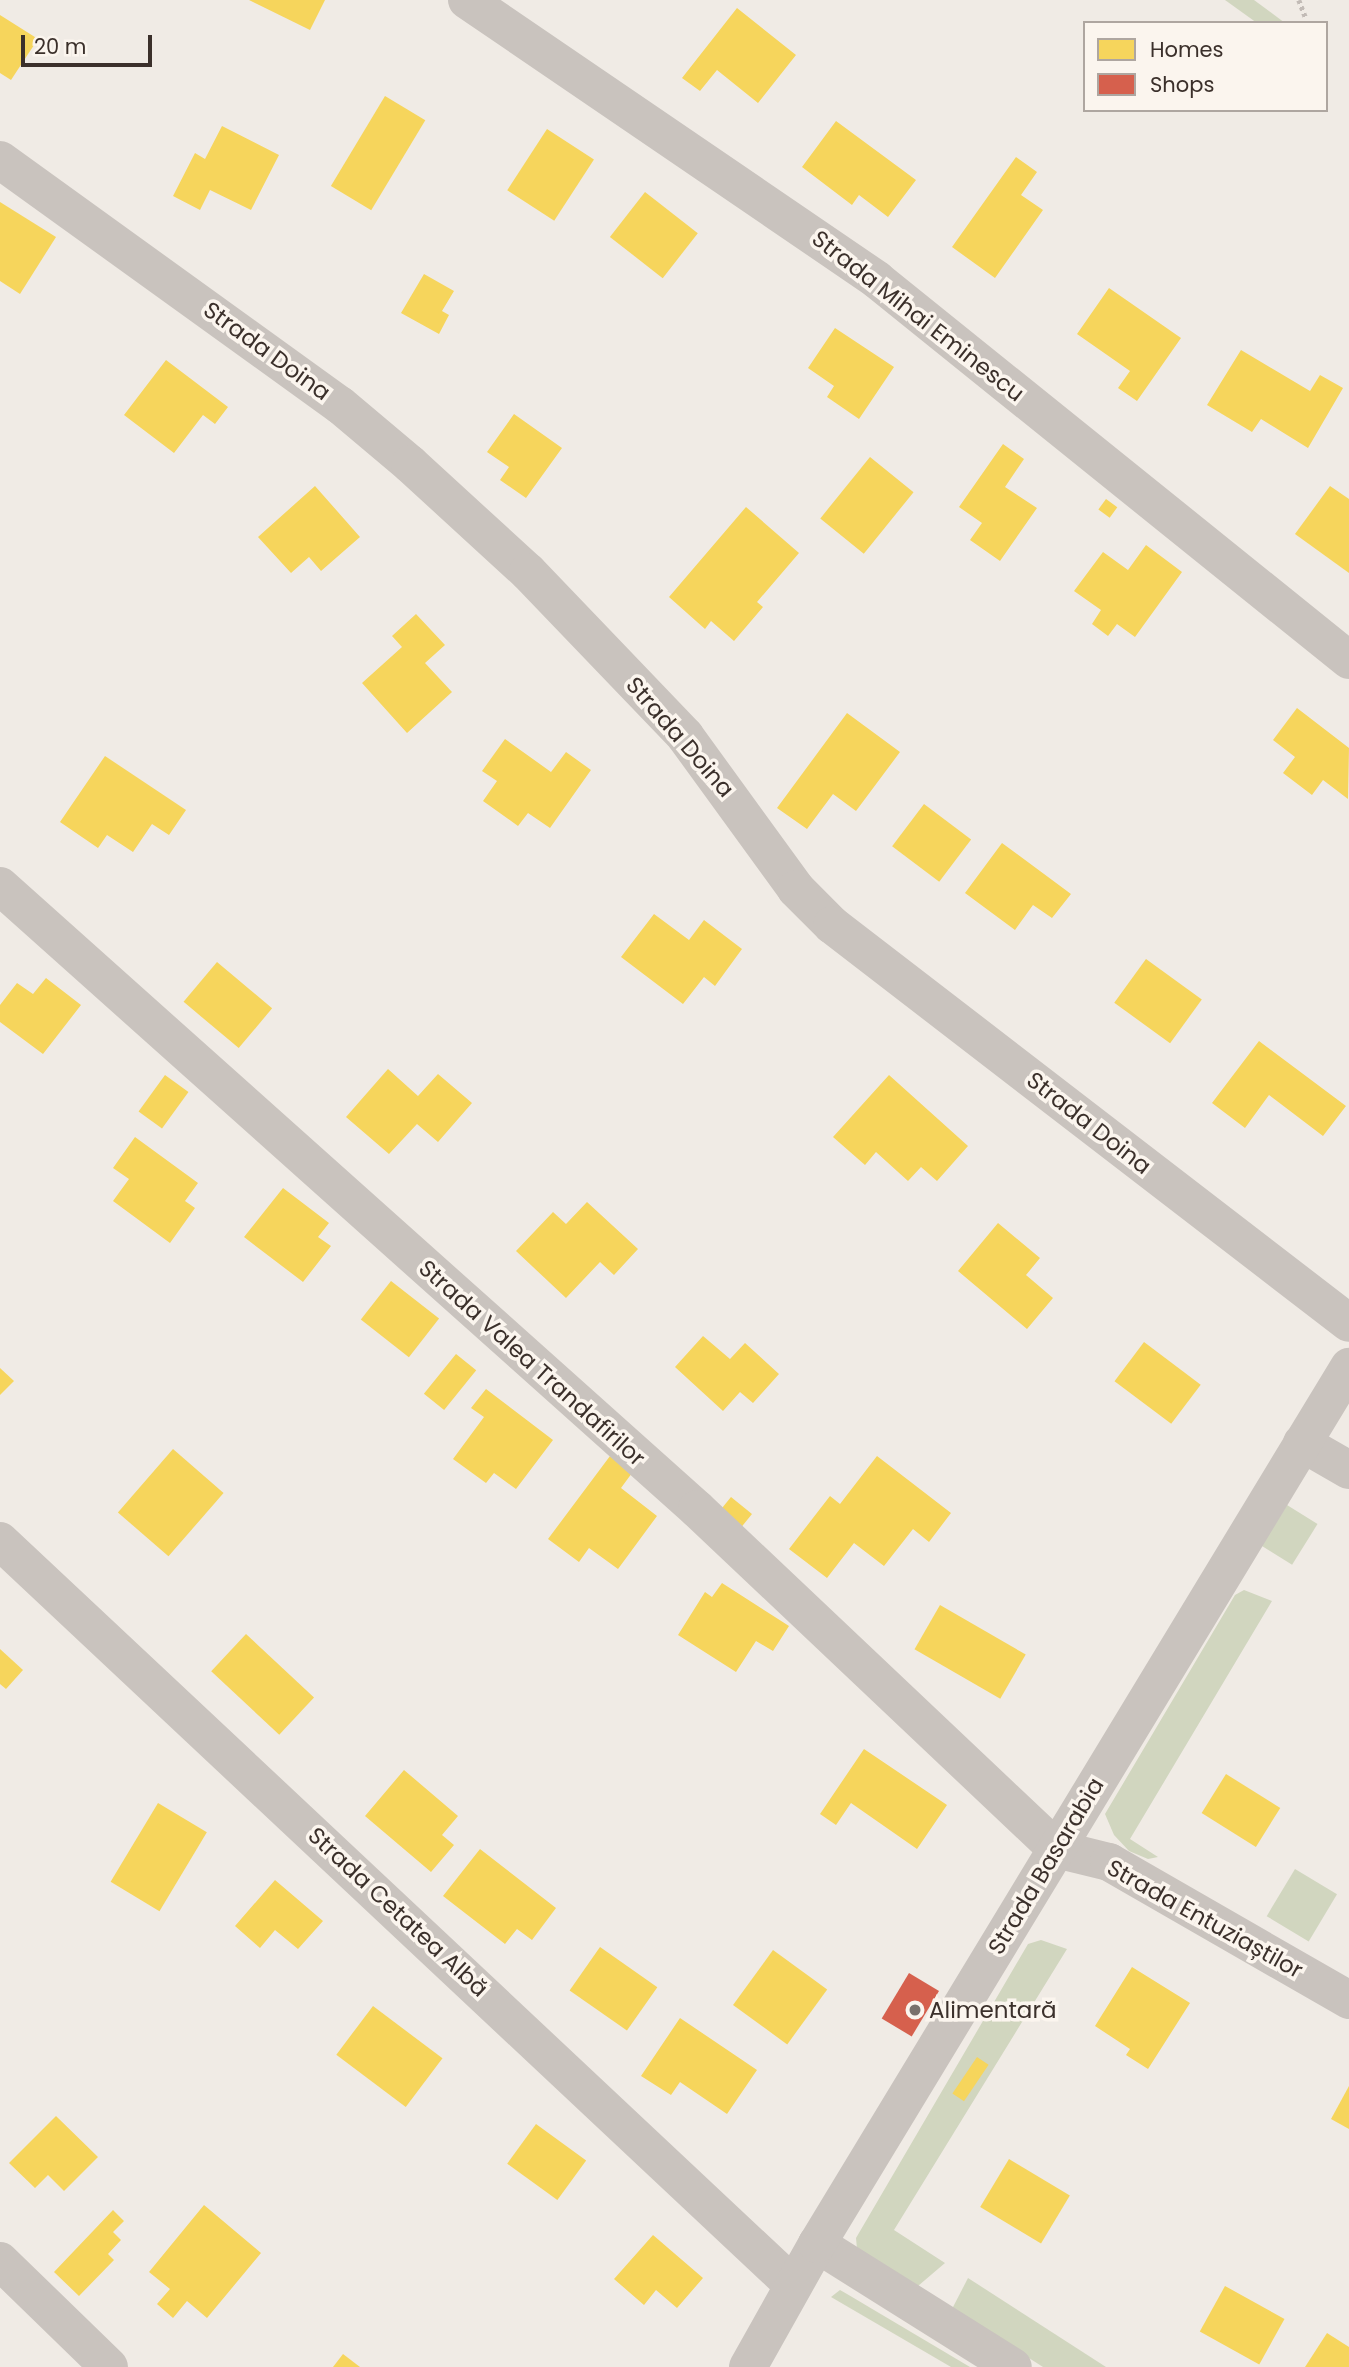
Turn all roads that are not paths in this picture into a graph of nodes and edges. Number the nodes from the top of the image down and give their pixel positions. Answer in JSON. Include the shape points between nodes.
{"nodes":[{"id":1,"x":467,"y":0,"type":"edge"},
{"id":2,"x":0,"y":160,"type":"edge"},
{"id":3,"x":1349,"y":660,"type":"edge"},
{"id":4,"x":0,"y":886,"type":"edge"},
{"id":5,"x":1349,"y":1323,"type":"edge"},
{"id":6,"x":1349,"y":1367,"type":"edge"},
{"id":7,"x":1302,"y":1443,"type":"junction"},
{"id":8,"x":1349,"y":1470,"type":"edge"},
{"id":9,"x":0,"y":1541,"type":"edge"},
{"id":10,"x":1056,"y":1849,"type":"junction"},
{"id":11,"x":1349,"y":2000,"type":"edge"},
{"id":12,"x":817,"y":2244,"type":"junction"},
{"id":13,"x":0,"y":2261,"type":"edge"},
{"id":14,"x":793,"y":2285,"type":"junction"},
{"id":15,"x":109,"y":2367,"type":"edge"},
{"id":16,"x":748,"y":2367,"type":"edge"},
{"id":17,"x":1013,"y":2367,"type":"edge"}],
"edges":[{"from":1,"to":3,"type":"street","name":"Strada Mihai Eminescu","via":[[877,280],[1264,597]]},
{"from":2,"to":5,"type":"street","name":"Strada Doina","via":[[309,382],[410,464],[528,572],[685,736],[796,889],[832,925]]},
{"from":4,"to":10,"type":"street","name":"Strada Valea Trandafirilor","via":[[697,1509]]},
{"from":6,"to":7,"type":"street","name":"Strada Basarabia"},
{"from":7,"to":8,"type":"street"},
{"from":7,"to":10,"type":"street","name":"Strada Basarabia"},
{"from":9,"to":14,"type":"street","name":"Strada Cetatea Albă"},
{"from":10,"to":11,"type":"street","name":"Strada Entuziaștilor","via":[[1109,1862]]},
{"from":10,"to":12,"type":"street","name":"Strada Basarabia"},
{"from":12,"to":14,"type":"street","name":"Strada Basarabia"},
{"from":12,"to":17,"type":"street"},
{"from":13,"to":15,"type":"street"},
{"from":14,"to":16,"type":"street","name":"Strada Basarabia"}]}
